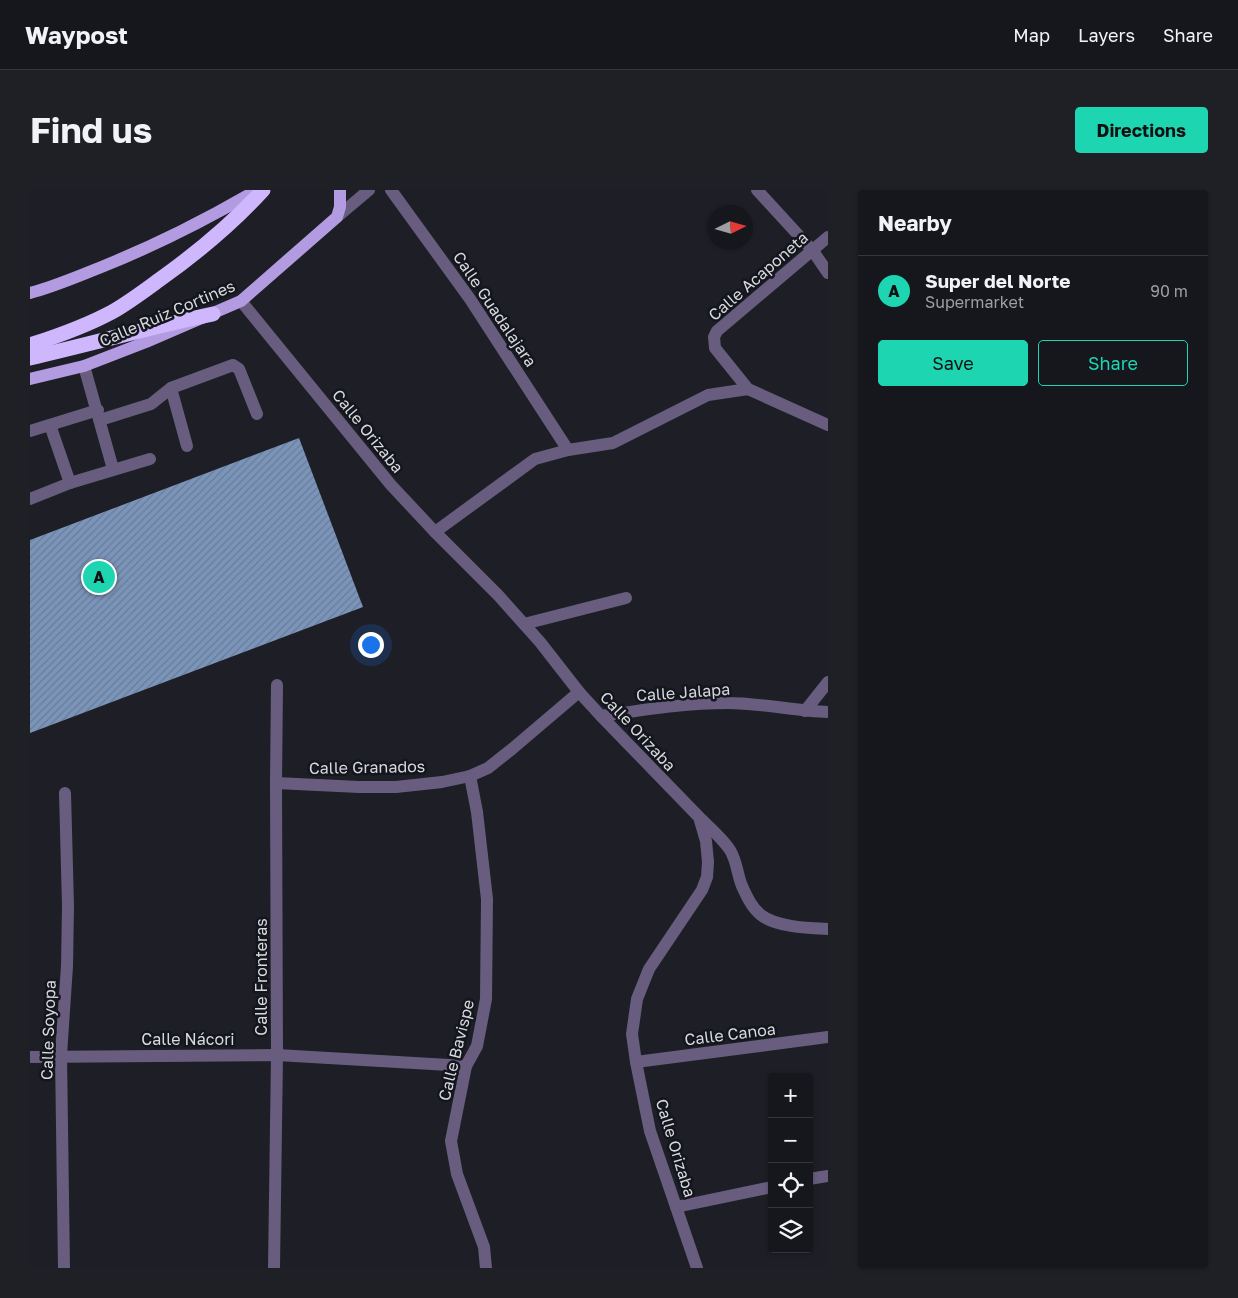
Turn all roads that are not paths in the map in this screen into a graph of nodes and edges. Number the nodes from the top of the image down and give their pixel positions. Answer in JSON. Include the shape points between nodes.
{"nodes":[{"id":1,"x":257,"y":190,"type":"edge"},
{"id":2,"x":263,"y":190,"type":"edge"},
{"id":3,"x":340,"y":190,"type":"edge"},
{"id":4,"x":369,"y":190,"type":"edge"},
{"id":5,"x":391,"y":190,"type":"edge"},
{"id":6,"x":758,"y":190,"type":"edge"},
{"id":7,"x":337,"y":217,"type":"junction"},
{"id":8,"x":828,"y":237,"type":"edge"},
{"id":9,"x":813,"y":251,"type":"junction"},
{"id":10,"x":828,"y":273,"type":"edge"},
{"id":11,"x":30,"y":292,"type":"edge"},
{"id":12,"x":241,"y":301,"type":"junction"},
{"id":13,"x":213,"y":314,"type":"junction"},
{"id":14,"x":30,"y":345,"type":"edge"},
{"id":15,"x":30,"y":358,"type":"edge"},
{"id":16,"x":84,"y":366,"type":"junction"},
{"id":17,"x":30,"y":379,"type":"edge"},
{"id":18,"x":171,"y":388,"type":"junction"},
{"id":19,"x":748,"y":390,"type":"junction"},
{"id":20,"x":257,"y":414,"type":"dead end"},
{"id":21,"x":99,"y":415,"type":"junction"},
{"id":22,"x":50,"y":425,"type":"junction"},
{"id":23,"x":828,"y":425,"type":"edge"},
{"id":24,"x":30,"y":432,"type":"edge"},
{"id":25,"x":187,"y":446,"type":"dead end"},
{"id":26,"x":568,"y":450,"type":"junction"},
{"id":27,"x":150,"y":459,"type":"dead end"},
{"id":28,"x":113,"y":469,"type":"junction"},
{"id":29,"x":70,"y":483,"type":"junction"},
{"id":30,"x":30,"y":499,"type":"edge"},
{"id":31,"x":435,"y":532,"type":"junction"},
{"id":32,"x":626,"y":598,"type":"dead end"},
{"id":33,"x":524,"y":624,"type":"junction"},
{"id":34,"x":828,"y":682,"type":"edge"},
{"id":35,"x":277,"y":685,"type":"dead end"},
{"id":36,"x":579,"y":692,"type":"junction"},
{"id":37,"x":805,"y":711,"type":"junction"},
{"id":38,"x":828,"y":712,"type":"edge"},
{"id":39,"x":601,"y":716,"type":"junction"},
{"id":40,"x":470,"y":776,"type":"junction"},
{"id":41,"x":276,"y":783,"type":"junction"},
{"id":42,"x":65,"y":793,"type":"dead end"},
{"id":43,"x":699,"y":817,"type":"junction"},
{"id":44,"x":828,"y":929,"type":"edge"},
{"id":45,"x":828,"y":1037,"type":"edge"},
{"id":46,"x":61,"y":1055,"type":"junction"},
{"id":47,"x":30,"y":1056,"type":"edge"},
{"id":48,"x":277,"y":1056,"type":"junction"},
{"id":49,"x":636,"y":1062,"type":"junction"},
{"id":50,"x":466,"y":1066,"type":"junction"},
{"id":51,"x":828,"y":1176,"type":"edge"},
{"id":52,"x":813,"y":1178,"type":"edge"},
{"id":53,"x":768,"y":1188,"type":"edge"},
{"id":54,"x":676,"y":1207,"type":"junction"},
{"id":55,"x":64,"y":1268,"type":"edge"},
{"id":56,"x":274,"y":1268,"type":"edge"},
{"id":57,"x":486,"y":1268,"type":"edge"},
{"id":58,"x":697,"y":1268,"type":"edge"}],
"edges":[{"from":1,"to":11,"type":"main road","via":[[157,243]]},
{"from":2,"to":14,"type":"highway","via":[[191,257],[111,312]]},
{"from":3,"to":7,"type":"main road"},
{"from":4,"to":7,"type":"street","name":"Calle Ruiz Cortines"},
{"from":5,"to":26,"type":"street","name":"Calle Guadalajara","via":[[470,299]]},
{"from":6,"to":9,"type":"street"},
{"from":7,"to":12,"type":"main road","name":"Calle Ruiz Cortines"},
{"from":8,"to":9,"type":"street","name":"Calle Acaponeta"},
{"from":9,"to":10,"type":"street"},
{"from":9,"to":19,"type":"street","name":"Calle Acaponeta","via":[[717,331],[714,337],[715,348]]},
{"from":12,"to":13,"type":"main road","name":"Calle Ruiz Cortines"},
{"from":12,"to":31,"type":"street","name":"Calle Orizaba","via":[[391,485]]},
{"from":13,"to":15,"type":"highway"},
{"from":13,"to":16,"type":"main road","name":"Calle Ruiz Cortines"},
{"from":16,"to":17,"type":"main road","name":"Calle Ruiz Cortines"},
{"from":16,"to":21,"type":"street"},
{"from":18,"to":20,"type":"street","via":[[233,365],[239,369]]},
{"from":18,"to":21,"type":"street","via":[[151,404]]},
{"from":18,"to":25,"type":"street"},
{"from":19,"to":23,"type":"street"},
{"from":19,"to":26,"type":"street","via":[[708,395],[613,443]]},
{"from":21,"to":22,"type":"street"},
{"from":21,"to":28,"type":"street"},
{"from":22,"to":24,"type":"street"},
{"from":22,"to":29,"type":"street"},
{"from":26,"to":31,"type":"street","via":[[535,459]]},
{"from":27,"to":28,"type":"street"},
{"from":28,"to":29,"type":"street"},
{"from":29,"to":30,"type":"street"},
{"from":31,"to":33,"type":"street","name":"Calle Orizaba"},
{"from":32,"to":33,"type":"street"},
{"from":33,"to":36,"type":"street","name":"Calle Orizaba"},
{"from":34,"to":37,"type":"street"},
{"from":35,"to":41,"type":"street","name":"Calle Fronteras"},
{"from":36,"to":39,"type":"street","name":"Calle Orizaba"},
{"from":36,"to":40,"type":"street","name":"Calle Granados","via":[[512,750],[488,768]]},
{"from":37,"to":38,"type":"street","name":"Calle Jalapa"},
{"from":37,"to":39,"type":"street","name":"Calle Jalapa","via":[[730,703]]},
{"from":39,"to":43,"type":"street","name":"Calle Orizaba"},
{"from":40,"to":41,"type":"street","name":"Calle Granados","via":[[396,786]]},
{"from":40,"to":50,"type":"street","name":"Calle Bavispe","via":[[487,899],[486,999],[477,1046]]},
{"from":41,"to":48,"type":"street","name":"Calle Fronteras"},
{"from":42,"to":46,"type":"street","name":"Calle Soyopa","via":[[68,916]]},
{"from":43,"to":44,"type":"street","via":[[730,851],[748,898],[762,916],[800,927]]},
{"from":43,"to":49,"type":"street","name":"Calle Orizaba","via":[[706,841],[707,877],[702,890],[650,969],[637,999],[632,1034]]},
{"from":45,"to":49,"type":"street","name":"Calle Canoa"},
{"from":46,"to":47,"type":"street","name":"Calle Nácori"},
{"from":46,"to":48,"type":"street","name":"Calle Nácori"},
{"from":46,"to":55,"type":"street","name":"Calle Soyopa"},
{"from":48,"to":50,"type":"street","name":"Calle Nácori"},
{"from":48,"to":56,"type":"street","name":"Calle Fronteras"},
{"from":49,"to":54,"type":"street","name":"Calle Orizaba","via":[[650,1131]]},
{"from":50,"to":57,"type":"street","name":"Calle Bavispe","via":[[451,1141],[457,1174],[484,1247]]},
{"from":51,"to":52,"type":"street"},
{"from":53,"to":54,"type":"street"},
{"from":54,"to":58,"type":"street","name":"Calle Orizaba"}]}
